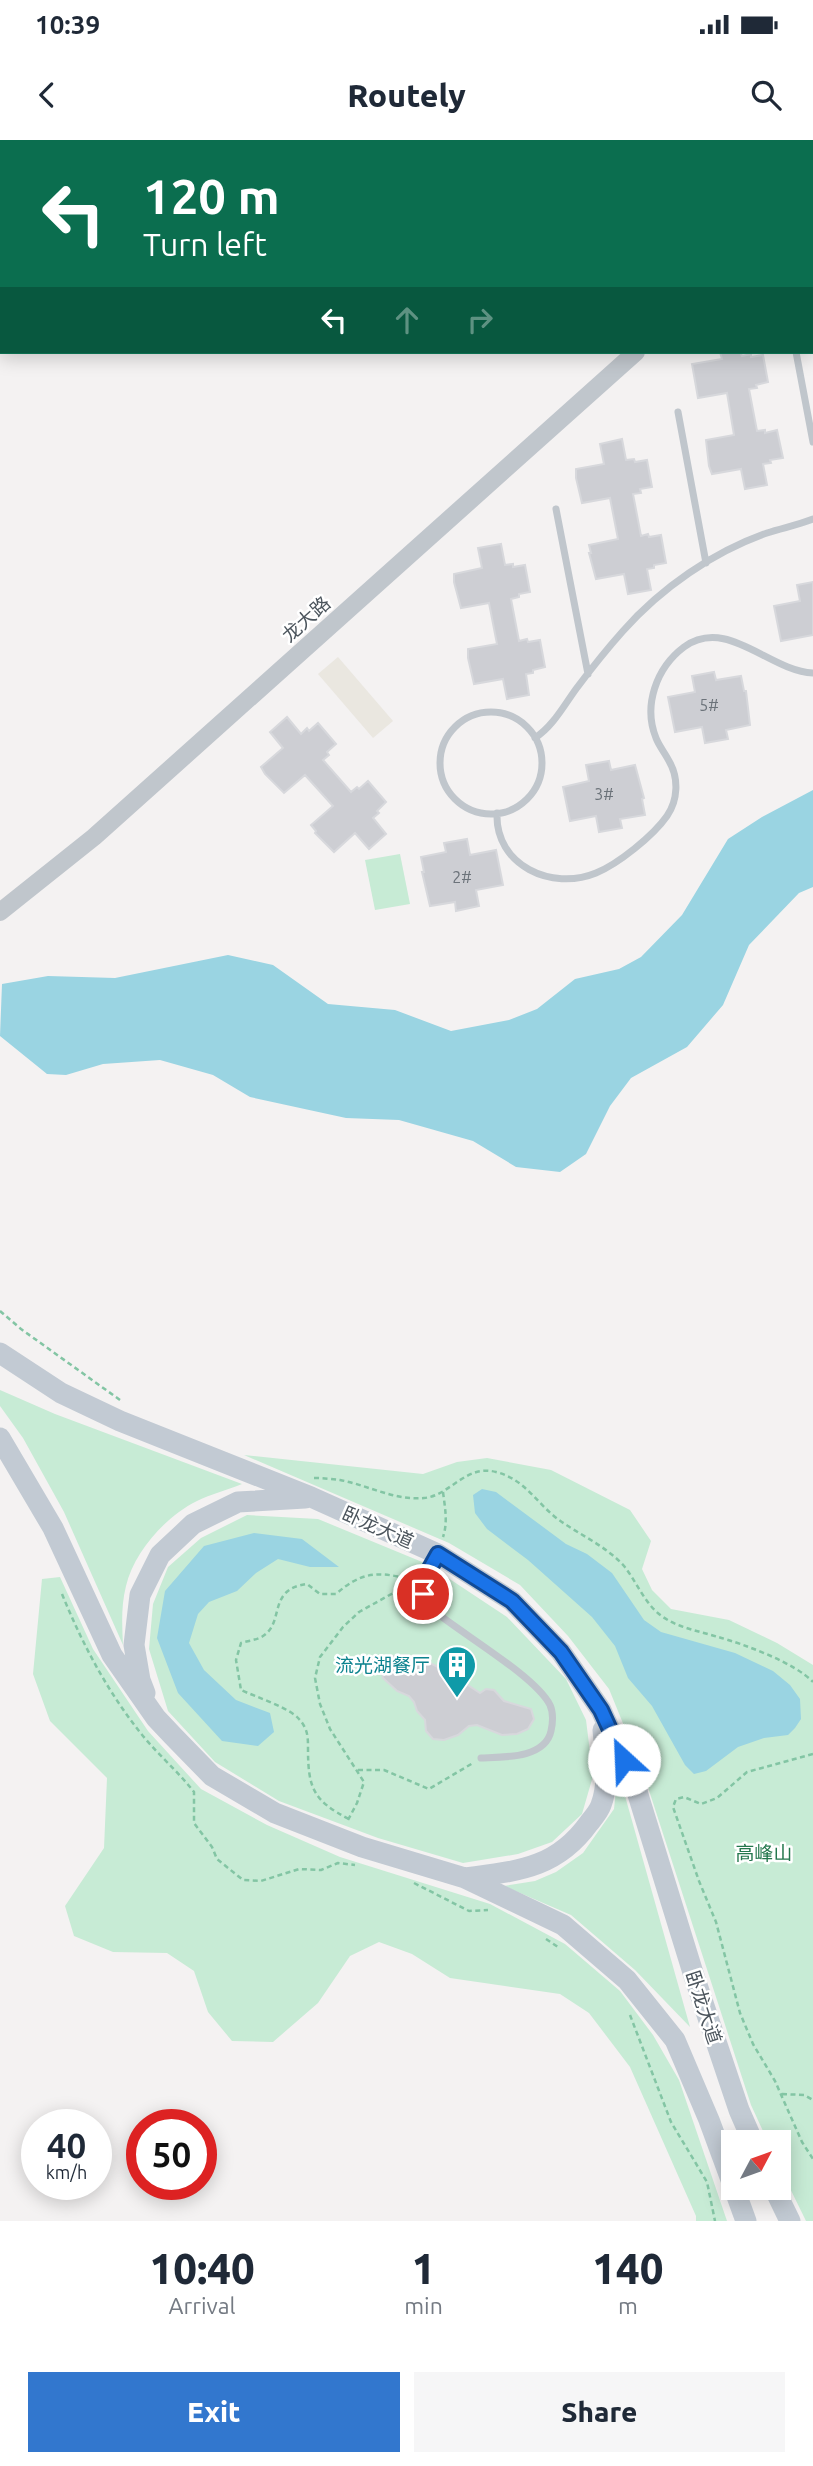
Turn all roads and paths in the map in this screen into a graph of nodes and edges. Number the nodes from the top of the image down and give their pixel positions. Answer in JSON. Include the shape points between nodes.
{"nodes":[{"id":1,"x":634,"y":354,"type":"edge"},
{"id":2,"x":796,"y":354,"type":"edge"},
{"id":3,"x":678,"y":412,"type":"dead end"},
{"id":4,"x":813,"y":442,"type":"edge"},
{"id":5,"x":556,"y":509,"type":"dead end"},
{"id":6,"x":813,"y":519,"type":"edge"},
{"id":7,"x":706,"y":563,"type":"junction"},
{"id":8,"x":813,"y":673,"type":"edge"},
{"id":9,"x":588,"y":674,"type":"junction"},
{"id":10,"x":535,"y":738,"type":"junction"},
{"id":11,"x":497,"y":813,"type":"junction"},
{"id":12,"x":0,"y":912,"type":"edge"},
{"id":13,"x":0,"y":1311,"type":"edge"},
{"id":14,"x":0,"y":1353,"type":"edge"},
{"id":15,"x":123,"y":1402,"type":"dead end"},
{"id":16,"x":0,"y":1438,"type":"edge"},
{"id":17,"x":311,"y":1487,"type":"junction"},
{"id":18,"x":443,"y":1490,"type":"junction"},
{"id":19,"x":438,"y":1554,"type":"junction"},
{"id":20,"x":409,"y":1579,"type":"junction"},
{"id":21,"x":424,"y":1579,"type":"junction"},
{"id":22,"x":813,"y":1682,"type":"edge"},
{"id":23,"x":601,"y":1710,"type":"junction"},
{"id":24,"x":156,"y":1718,"type":"junction"},
{"id":25,"x":813,"y":1754,"type":"edge"},
{"id":26,"x":481,"y":1758,"type":"joint"},
{"id":27,"x":358,"y":1770,"type":"junction"},
{"id":28,"x":349,"y":1819,"type":"junction"},
{"id":29,"x":338,"y":1838,"type":"junction"},
{"id":30,"x":465,"y":1878,"type":"junction"},
{"id":31,"x":781,"y":2094,"type":"junction"},
{"id":32,"x":813,"y":2100,"type":"edge"},
{"id":33,"x":748,"y":2130,"type":"edge"},
{"id":34,"x":721,"y":2152,"type":"edge"},
{"id":35,"x":813,"y":2159,"type":"edge"},
{"id":36,"x":739,"y":2200,"type":"edge"},
{"id":37,"x":780,"y":2200,"type":"edge"},
{"id":38,"x":746,"y":2221,"type":"edge"},
{"id":39,"x":790,"y":2221,"type":"edge"}],
"edges":[{"from":1,"to":12,"type":"street","name":"龙大路","via":[[94,837]]},
{"from":2,"to":4,"type":"lane"},
{"from":3,"to":7,"type":"lane"},
{"from":5,"to":9,"type":"lane"},
{"from":6,"to":7,"type":"lane","via":[[751,540]]},
{"from":7,"to":9,"type":"lane","via":[[640,613]]},
{"from":8,"to":11,"type":"lane","via":[[776,663],[730,639],[703,639],[679,651],[655,684],[650,708],[656,740],[674,772],[673,804],[647,837],[598,873],[562,879],[524,867],[503,844]]},
{"from":9,"to":10,"type":"lane","via":[[551,725]]},
{"from":10,"to":11,"type":"lane","via":[[541,754],[537,785],[524,801]]},
{"from":10,"to":11,"type":"lane","via":[[517,719],[486,712],[457,724],[445,741],[440,761],[449,792],[474,811]]},
{"from":13,"to":15,"type":"path"},
{"from":14,"to":17,"type":"main road","name":"卧龙大道","via":[[61,1393],[120,1421]]},
{"from":16,"to":24,"type":"main road","name":"卧龙大道","via":[[53,1528],[112,1655]]},
{"from":17,"to":18,"type":"path","via":[[339,1480],[425,1498]]},
{"from":17,"to":19,"type":"main road","name":"卧龙大道"},
{"from":17,"to":24,"type":"main road","via":[[238,1502],[193,1524],[160,1555],[140,1595],[134,1645],[140,1680]]},
{"from":18,"to":19,"type":"path","via":[[446,1529]]},
{"from":18,"to":22,"type":"path","via":[[471,1473],[493,1471],[509,1476],[621,1564],[661,1615],[776,1660]]},
{"from":19,"to":21,"type":"lane"},
{"from":19,"to":23,"type":"main road","name":"卧龙大道","via":[[512,1601],[561,1652]]},
{"from":20,"to":21,"type":"path"},
{"from":20,"to":27,"type":"path","via":[[359,1612],[320,1657],[315,1678],[320,1704],[330,1729]]},
{"from":20,"to":28,"type":"path","via":[[374,1575],[352,1580],[336,1594],[320,1594],[307,1584],[296,1586],[278,1601],[274,1622],[263,1636],[241,1643],[236,1660],[241,1690],[297,1716],[308,1731],[312,1788],[326,1807]]},
{"from":21,"to":26,"type":"lane","via":[[423,1594],[433,1610],[534,1684],[550,1706],[554,1721],[550,1737],[536,1748],[520,1757]]},
{"from":23,"to":30,"type":"main road","via":[[607,1769],[601,1806],[578,1839],[552,1859],[521,1870]]},
{"from":23,"to":33,"type":"main road","name":"卧龙大道","via":[[635,1785]]},
{"from":24,"to":29,"type":"main road","name":"卧龙大道","via":[[212,1776],[275,1814]]},
{"from":25,"to":31,"type":"path","via":[[747,1772],[717,1798],[701,1804],[684,1797],[676,1799],[673,1807],[716,1922],[740,2012]]},
{"from":26,"to":27,"type":"path","via":[[429,1789],[384,1770]]},
{"from":27,"to":28,"type":"path","via":[[364,1782]]},
{"from":28,"to":29,"type":"path"},
{"from":29,"to":30,"type":"main road","name":"卧龙大道"},
{"from":30,"to":34,"type":"main road","name":"卧龙大道","via":[[563,1925],[627,1980],[675,2040]]},
{"from":31,"to":32,"type":"path"},
{"from":31,"to":35,"type":"path"},
{"from":36,"to":38,"type":"main road","name":"卧龙大道"},
{"from":37,"to":39,"type":"main road"}]}
